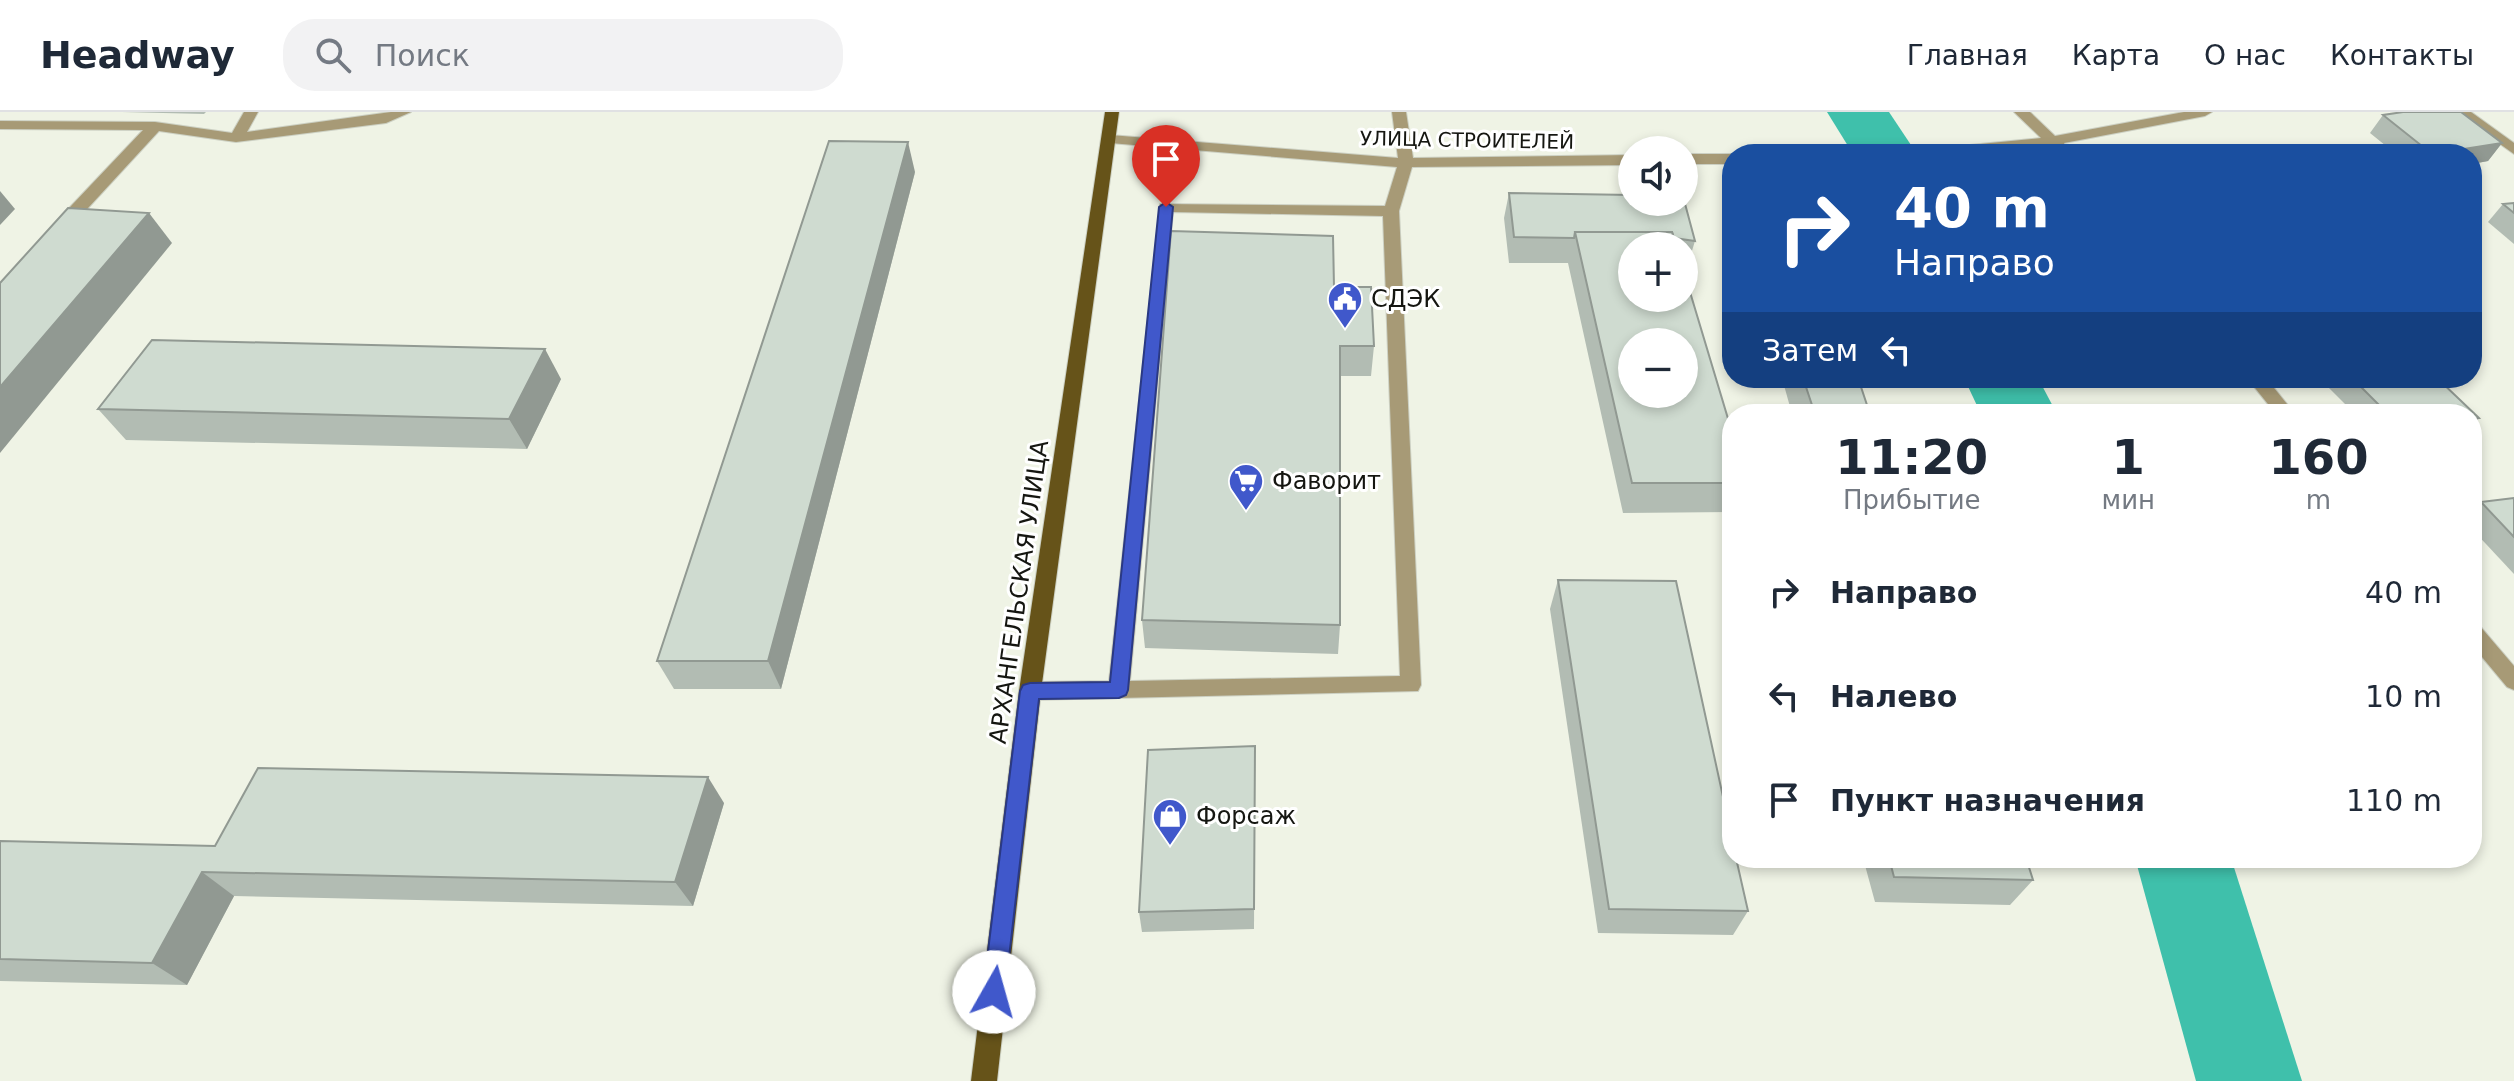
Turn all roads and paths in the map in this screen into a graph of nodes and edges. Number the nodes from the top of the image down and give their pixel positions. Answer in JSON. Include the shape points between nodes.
{"nodes":[{"id":1,"x":251,"y":112,"type":"edge"},
{"id":2,"x":322,"y":112,"type":"edge"},
{"id":3,"x":404,"y":112,"type":"edge"},
{"id":4,"x":1112,"y":112,"type":"edge"},
{"id":5,"x":1399,"y":112,"type":"edge"},
{"id":6,"x":2021,"y":112,"type":"edge"},
{"id":7,"x":2205,"y":112,"type":"edge"},
{"id":8,"x":2462,"y":112,"type":"edge"},
{"id":9,"x":0,"y":125,"type":"edge"},
{"id":10,"x":155,"y":126,"type":"junction"},
{"id":11,"x":309,"y":129,"type":"junction"},
{"id":12,"x":236,"y":138,"type":"junction"},
{"id":13,"x":1110,"y":139,"type":"junction"},
{"id":14,"x":2056,"y":144,"type":"edge"},
{"id":15,"x":2076,"y":144,"type":"edge"},
{"id":16,"x":2514,"y":150,"type":"edge"},
{"id":17,"x":1698,"y":159,"type":"edge"},
{"id":18,"x":1722,"y":159,"type":"edge"},
{"id":19,"x":1618,"y":160,"type":"edge"},
{"id":20,"x":1406,"y":163,"type":"junction"},
{"id":21,"x":1391,"y":211,"type":"junction"},
{"id":22,"x":52,"y":237,"type":"edge"},
{"id":23,"x":2264,"y":388,"type":"edge"},
{"id":24,"x":2278,"y":404,"type":"edge"},
{"id":25,"x":2482,"y":643,"type":"edge"},
{"id":26,"x":2514,"y":681,"type":"edge"},
{"id":27,"x":1119,"y":690,"type":"junction"},
{"id":28,"x":1030,"y":691,"type":"junction"},
{"id":29,"x":984,"y":1081,"type":"edge"}],
"edges":[{"from":1,"to":12,"type":"street"},
{"from":2,"to":11,"type":"street"},
{"from":3,"to":11,"type":"street"},
{"from":4,"to":13,"type":"main road","name":"АРХАНГЕЛЬСКАЯ УЛИЦА"},
{"from":5,"to":20,"type":"street"},
{"from":6,"to":14,"type":"street"},
{"from":7,"to":15,"type":"street"},
{"from":8,"to":16,"type":"street"},
{"from":9,"to":10,"type":"street"},
{"from":10,"to":12,"type":"street"},
{"from":10,"to":22,"type":"street"},
{"from":11,"to":12,"type":"street"},
{"from":13,"to":20,"type":"street","name":"УЛИЦА СТРОИТЕЛЕЙ"},
{"from":13,"to":28,"type":"main road","name":"АРХАНГЕЛЬСКАЯ УЛИЦА"},
{"from":17,"to":18,"type":"street"},
{"from":19,"to":20,"type":"street","name":"УЛИЦА СТРОИТЕЛЕЙ"},
{"from":20,"to":21,"type":"street"},
{"from":21,"to":27,"type":"street","via":[[1166,207]]},
{"from":21,"to":27,"type":"street","via":[[1411,685]]},
{"from":23,"to":24,"type":"street"},
{"from":25,"to":26,"type":"street"},
{"from":27,"to":28,"type":"street"},
{"from":28,"to":29,"type":"main road","name":"АРХАНГЕЛЬСКАЯ УЛИЦА"}]}
